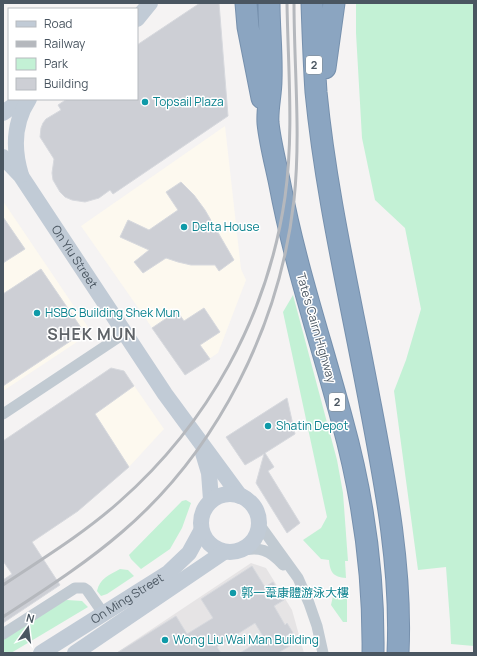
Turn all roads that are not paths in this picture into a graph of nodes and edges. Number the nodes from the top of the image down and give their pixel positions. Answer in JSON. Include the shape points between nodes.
{"nodes":[{"id":1,"x":150,"y":3,"type":"edge"},
{"id":2,"x":246,"y":3,"type":"edge"},
{"id":3,"x":269,"y":3,"type":"edge"},
{"id":4,"x":312,"y":3,"type":"edge"},
{"id":5,"x":334,"y":3,"type":"edge"},
{"id":6,"x":138,"y":18,"type":"edge"},
{"id":7,"x":22,"y":100,"type":"edge"},
{"id":8,"x":28,"y":100,"type":"edge"},
{"id":9,"x":3,"y":113,"type":"edge"},
{"id":10,"x":268,"y":122,"type":"junction"},
{"id":11,"x":320,"y":127,"type":"junction"},
{"id":12,"x":3,"y":158,"type":"edge"},
{"id":13,"x":21,"y":176,"type":"junction"},
{"id":14,"x":125,"y":334,"type":"junction"},
{"id":15,"x":3,"y":414,"type":"edge"},
{"id":16,"x":195,"y":435,"type":"junction"},
{"id":17,"x":240,"y":496,"type":"junction"},
{"id":18,"x":211,"y":500,"type":"junction"},
{"id":19,"x":259,"y":524,"type":"junction"},
{"id":20,"x":201,"y":531,"type":"junction"},
{"id":21,"x":232,"y":551,"type":"junction"},
{"id":22,"x":309,"y":603,"type":"junction"},
{"id":23,"x":103,"y":613,"type":"junction"},
{"id":24,"x":3,"y":634,"type":"edge"},
{"id":25,"x":41,"y":653,"type":"edge"},
{"id":26,"x":75,"y":653,"type":"edge"},
{"id":27,"x":323,"y":653,"type":"edge"},
{"id":28,"x":373,"y":653,"type":"edge"},
{"id":29,"x":398,"y":653,"type":"edge"}],
"edges":[{"from":1,"to":6,"type":"street"},
{"from":2,"to":10,"type":"highway","via":[[257,77]]},
{"from":3,"to":10,"type":"highway","name":"Tate's Cairn Highway","number":"2","via":[[271,79]]},
{"from":4,"to":11,"type":"highway","number":"2"},
{"from":5,"to":11,"type":"highway","via":[[323,82]]},
{"from":7,"to":9,"type":"street"},
{"from":8,"to":13,"type":"street","name":"On Yiu Street","via":[[21,114],[16,139],[16,158]]},
{"from":10,"to":28,"type":"highway","name":"Tate's Cairn Highway","number":"2","via":[[285,212],[342,420],[363,509],[373,617]]},
{"from":11,"to":29,"type":"highway","number":"2","via":[[393,539],[397,582]]},
{"from":12,"to":13,"type":"street","name":"On Yiu Street"},
{"from":13,"to":14,"type":"street","name":"On Yiu Street"},
{"from":14,"to":15,"type":"street"},
{"from":14,"to":16,"type":"street","name":"On Yiu Street"},
{"from":16,"to":17,"type":"street","name":"On Yiu Street"},
{"from":16,"to":18,"type":"street","name":"On Yiu Street","via":[[209,472]]},
{"from":17,"to":18,"type":"street","via":[[225,494]]},
{"from":17,"to":19,"type":"street","via":[[254,506]]},
{"from":18,"to":20,"type":"street","name":"On Ming Street","via":[[200,521]]},
{"from":19,"to":21,"type":"street","name":"On Ming Street","via":[[252,542]]},
{"from":19,"to":22,"type":"street","via":[[298,578]]},
{"from":20,"to":21,"type":"street","via":[[210,545],[217,549]]},
{"from":20,"to":23,"type":"street","name":"On Ming Street","via":[[189,553],[168,573]]},
{"from":21,"to":22,"type":"street","via":[[251,548],[276,557]]},
{"from":21,"to":26,"type":"street","name":"On Ming Street"},
{"from":22,"to":27,"type":"street"},
{"from":23,"to":24,"type":"street","via":[[87,590],[75,588]]},
{"from":23,"to":25,"type":"street","name":"On Ming Street"}]}
